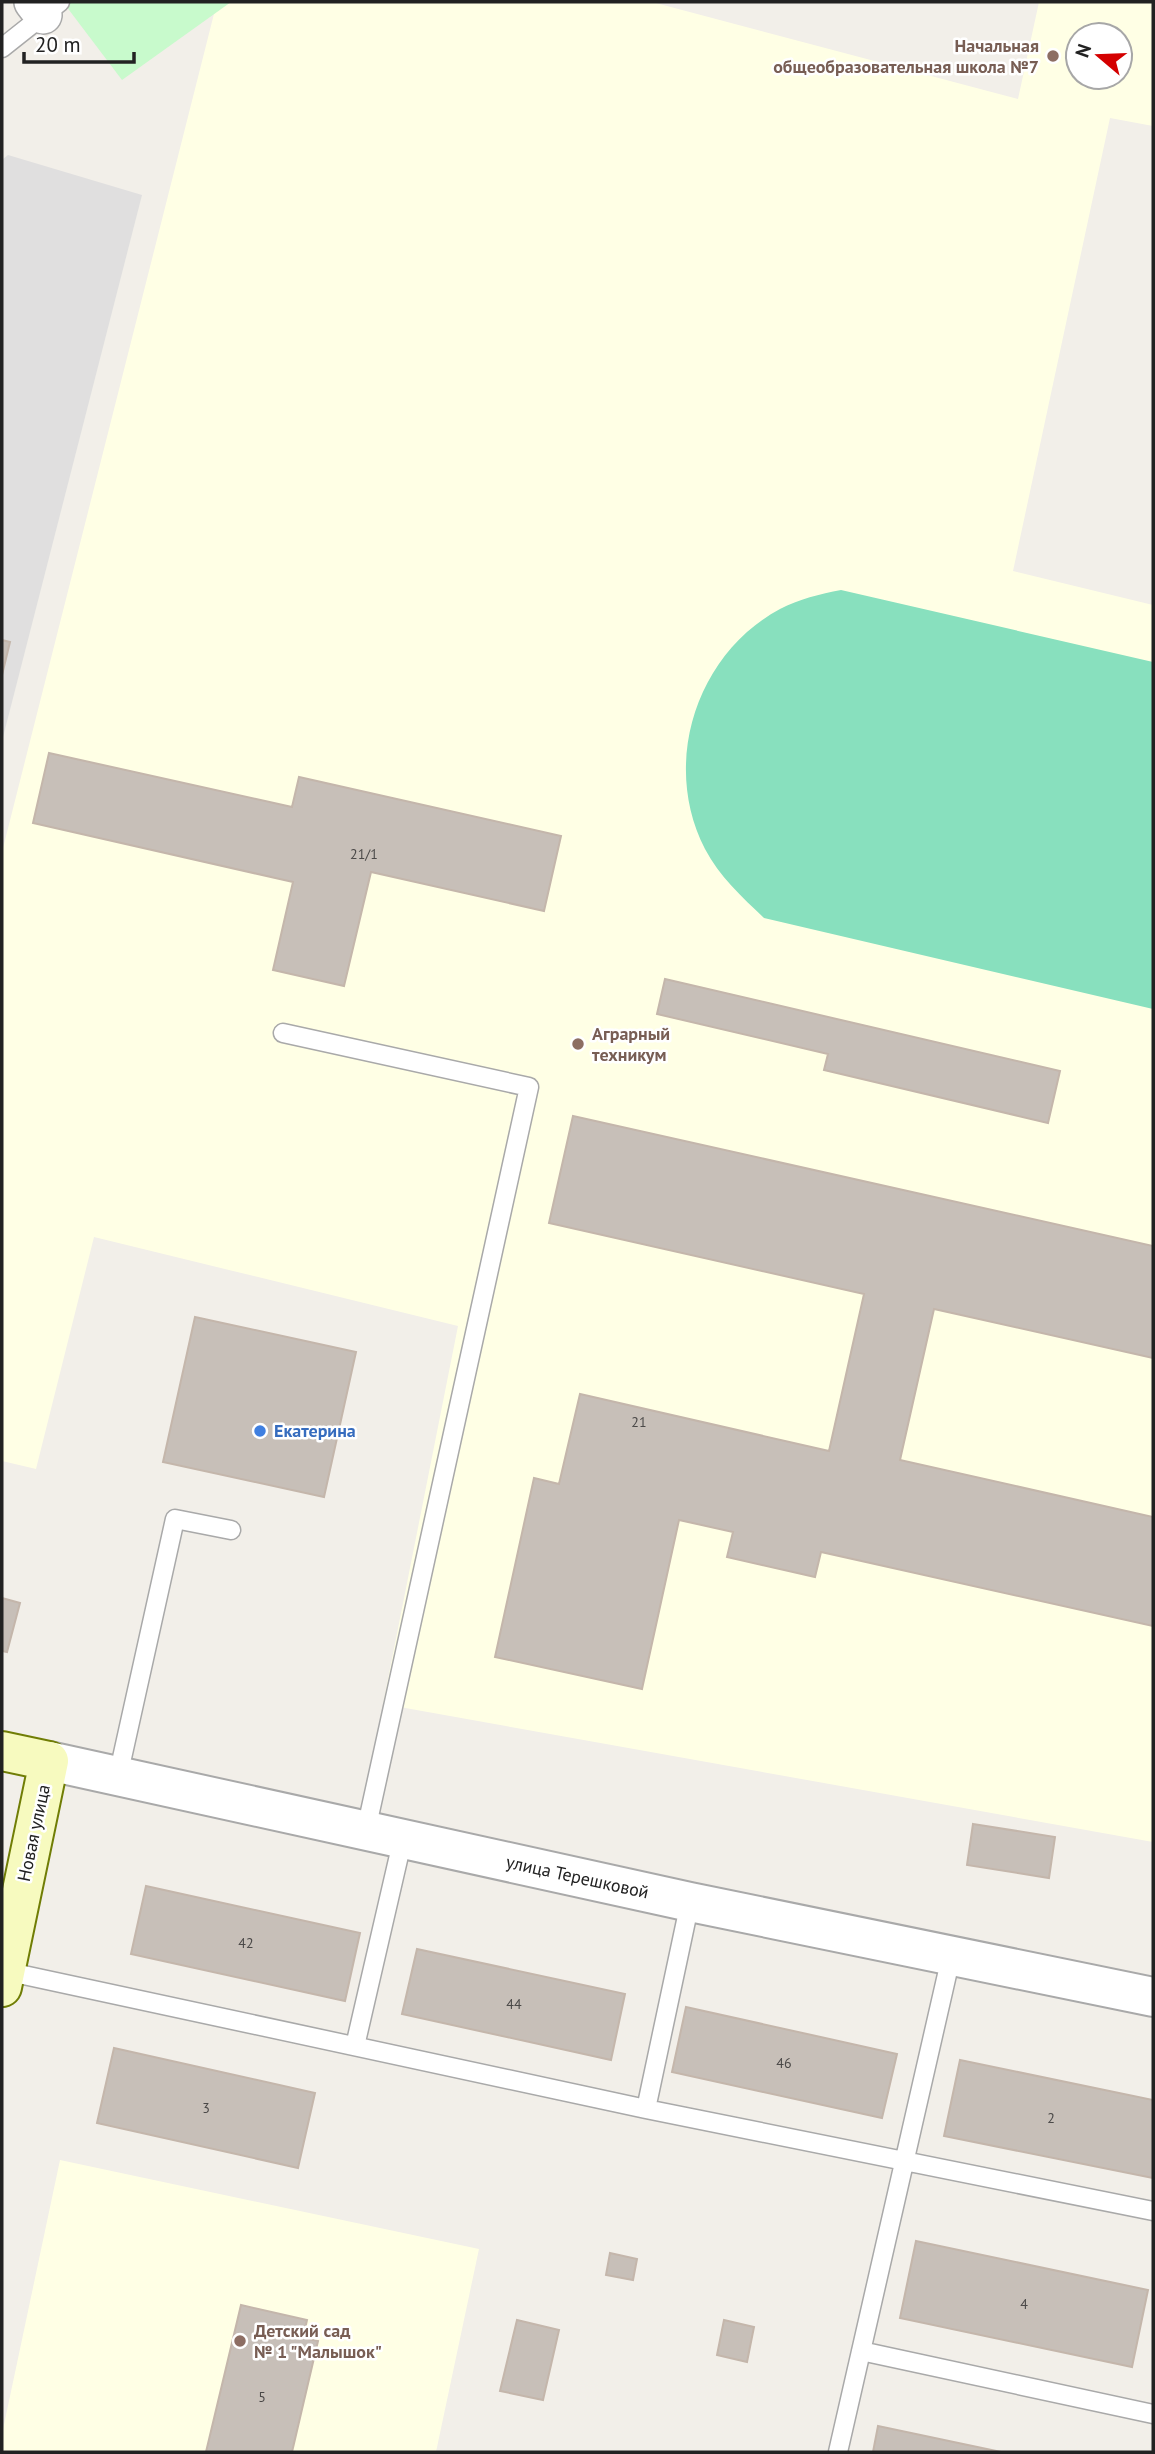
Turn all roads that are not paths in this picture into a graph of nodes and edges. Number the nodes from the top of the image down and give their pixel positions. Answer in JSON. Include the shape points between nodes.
{"nodes":[{"id":1,"x":45,"y":6,"type":"edge"},
{"id":2,"x":2,"y":48,"type":"edge"},
{"id":3,"x":283,"y":1033,"type":"dead end"},
{"id":4,"x":231,"y":1530,"type":"dead end"},
{"id":5,"x":2,"y":1751,"type":"edge"},
{"id":6,"x":49,"y":1761,"type":"junction"},
{"id":7,"x":118,"y":1776,"type":"junction"},
{"id":8,"x":366,"y":1830,"type":"junction"},
{"id":9,"x":403,"y":1838,"type":"junction"},
{"id":10,"x":690,"y":1902,"type":"junction"},
{"id":11,"x":951,"y":1957,"type":"junction"},
{"id":12,"x":4,"y":1979,"type":"edge"},
{"id":13,"x":1153,"y":1997,"type":"edge"},
{"id":14,"x":355,"y":2046,"type":"junction"},
{"id":15,"x":646,"y":2109,"type":"junction"},
{"id":16,"x":904,"y":2163,"type":"junction"},
{"id":17,"x":1153,"y":2211,"type":"edge"},
{"id":18,"x":861,"y":2351,"type":"junction"},
{"id":19,"x":1153,"y":2414,"type":"edge"},
{"id":20,"x":838,"y":2452,"type":"edge"}],
"edges":[{"from":1,"to":2,"type":"lane"},
{"from":3,"to":8,"type":"lane","via":[[528,1087]]},
{"from":4,"to":7,"type":"lane","via":[[175,1519]]},
{"from":5,"to":6,"type":"main road","name":"улица Терешковой"},
{"from":6,"to":7,"type":"street","name":"улица Терешковой"},
{"from":6,"to":12,"type":"main road","name":"Новая улица"},
{"from":7,"to":8,"type":"street","name":"улица Терешковой"},
{"from":8,"to":9,"type":"street","name":"улица Терешковой"},
{"from":9,"to":10,"type":"street","name":"улица Терешковой"},
{"from":9,"to":14,"type":"lane"},
{"from":10,"to":11,"type":"street","name":"улица Терешковой"},
{"from":10,"to":15,"type":"lane"},
{"from":11,"to":13,"type":"street","name":"улица Терешковой"},
{"from":11,"to":16,"type":"lane"},
{"from":12,"to":14,"type":"lane"},
{"from":14,"to":15,"type":"lane"},
{"from":15,"to":16,"type":"lane"},
{"from":16,"to":17,"type":"lane"},
{"from":16,"to":18,"type":"lane"},
{"from":18,"to":19,"type":"lane"},
{"from":18,"to":20,"type":"lane"}]}
